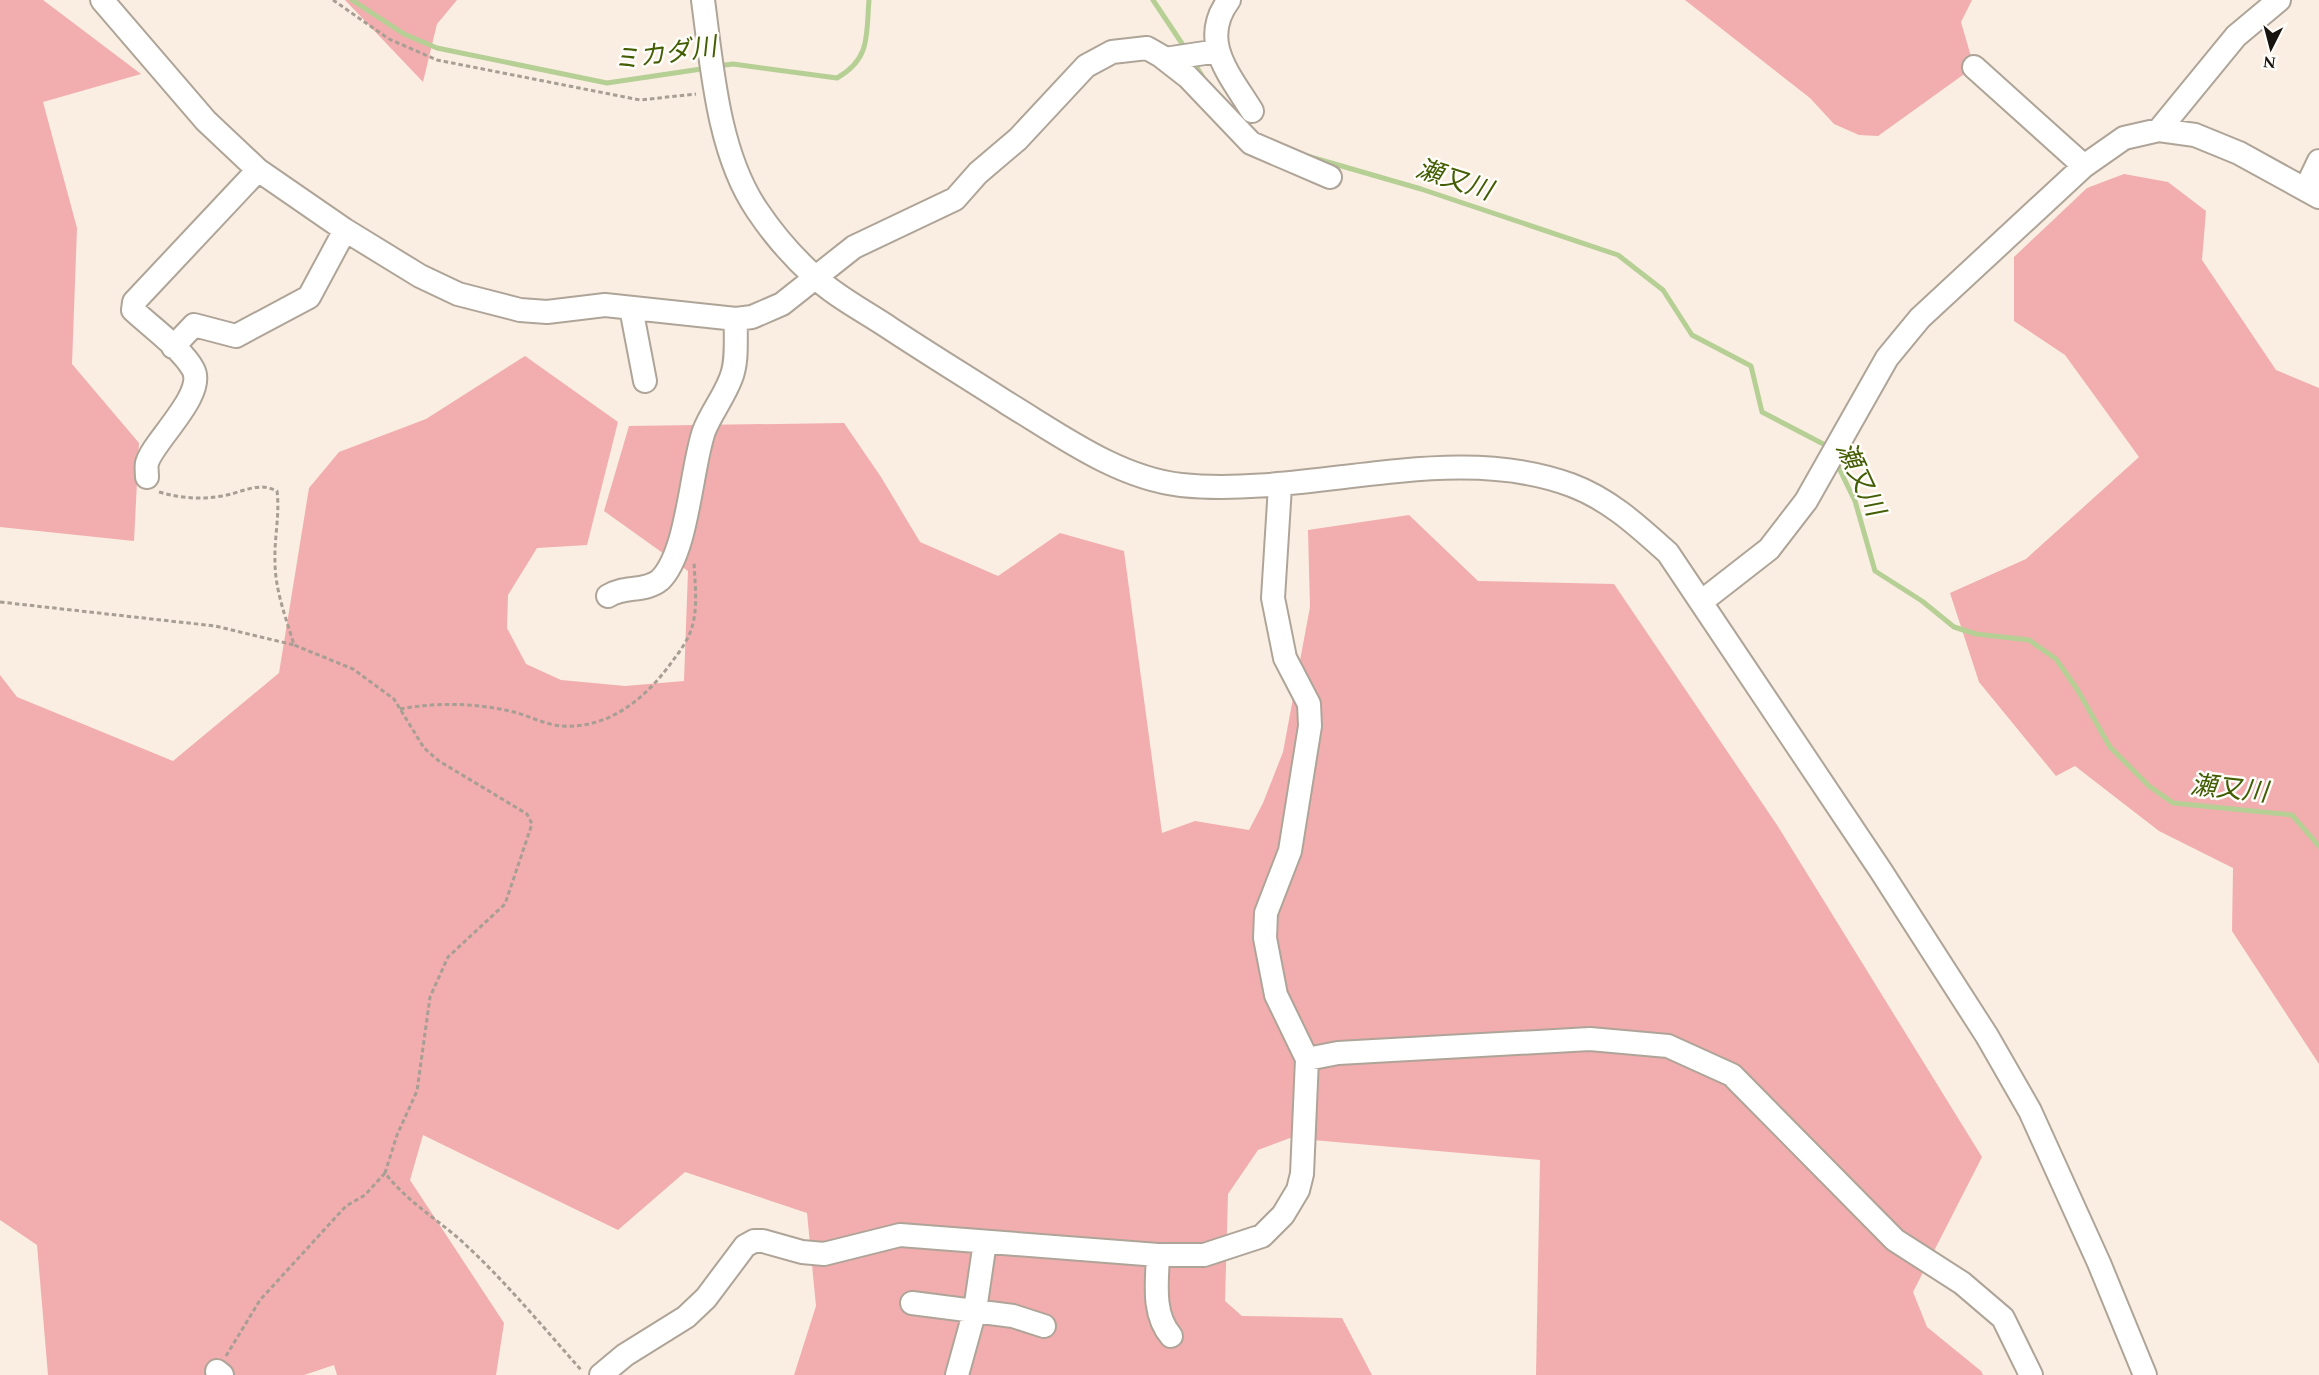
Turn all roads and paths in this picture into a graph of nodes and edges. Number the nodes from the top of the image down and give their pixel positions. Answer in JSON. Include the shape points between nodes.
{"nodes":[{"id":1,"x":102,"y":0,"type":"edge"},
{"id":2,"x":333,"y":0,"type":"edge"},
{"id":3,"x":703,"y":0,"type":"edge"},
{"id":4,"x":1229,"y":0,"type":"edge"},
{"id":5,"x":2279,"y":0,"type":"edge"},
{"id":6,"x":1218,"y":51,"type":"junction"},
{"id":7,"x":1165,"y":59,"type":"junction"},
{"id":8,"x":1974,"y":67,"type":"dead end"},
{"id":9,"x":716,"y":91,"type":"junction"},
{"id":10,"x":1252,"y":111,"type":"dead end"},
{"id":11,"x":2159,"y":130,"type":"junction"},
{"id":12,"x":2319,"y":161,"type":"edge"},
{"id":13,"x":2084,"y":166,"type":"junction"},
{"id":14,"x":258,"y":170,"type":"junction"},
{"id":15,"x":1330,"y":177,"type":"dead end"},
{"id":16,"x":2312,"y":193,"type":"edge"},
{"id":17,"x":345,"y":230,"type":"junction"},
{"id":18,"x":816,"y":278,"type":"junction"},
{"id":19,"x":631,"y":308,"type":"junction"},
{"id":20,"x":736,"y":319,"type":"junction"},
{"id":21,"x":173,"y":347,"type":"junction"},
{"id":22,"x":645,"y":381,"type":"dead end"},
{"id":23,"x":147,"y":477,"type":"joint"},
{"id":24,"x":1280,"y":486,"type":"junction"},
{"id":25,"x":694,"y":555,"type":"dead end"},
{"id":26,"x":608,"y":596,"type":"dead end"},
{"id":27,"x":0,"y":602,"type":"edge"},
{"id":28,"x":1701,"y":602,"type":"junction"},
{"id":29,"x":294,"y":645,"type":"junction"},
{"id":30,"x":400,"y":710,"type":"junction"},
{"id":31,"x":1307,"y":1059,"type":"junction"},
{"id":32,"x":385,"y":1173,"type":"junction"},
{"id":33,"x":985,"y":1242,"type":"junction"},
{"id":34,"x":1158,"y":1255,"type":"junction"},
{"id":35,"x":912,"y":1303,"type":"dead end"},
{"id":36,"x":975,"y":1310,"type":"junction"},
{"id":37,"x":1044,"y":1326,"type":"dead end"},
{"id":38,"x":1171,"y":1336,"type":"dead end"},
{"id":39,"x":220,"y":1373,"type":"edge"},
{"id":40,"x":585,"y":1375,"type":"edge"},
{"id":41,"x":601,"y":1375,"type":"edge"},
{"id":42,"x":957,"y":1375,"type":"edge"},
{"id":43,"x":2031,"y":1375,"type":"edge"},
{"id":44,"x":2145,"y":1375,"type":"edge"}],
"edges":[{"from":1,"to":14,"type":"street","via":[[206,121]]},
{"from":2,"to":9,"type":"path","via":[[389,39],[437,60],[640,100]]},
{"from":3,"to":9,"type":"street"},
{"from":4,"to":6,"type":"street","via":[[1215,26]]},
{"from":5,"to":11,"type":"street","via":[[2236,36]]},
{"from":6,"to":7,"type":"street"},
{"from":6,"to":10,"type":"street"},
{"from":7,"to":15,"type":"street","via":[[1188,77],[1251,143]]},
{"from":7,"to":18,"type":"street","via":[[1147,48],[1112,52],[1086,66],[955,199],[854,247]]},
{"from":8,"to":13,"type":"street"},
{"from":9,"to":18,"type":"street","via":[[737,169],[755,208]]},
{"from":11,"to":13,"type":"street","via":[[2124,138]]},
{"from":11,"to":16,"type":"street","via":[[2195,135],[2239,153]]},
{"from":12,"to":16,"type":"street"},
{"from":13,"to":28,"type":"street","via":[[1920,318],[1887,358],[1806,501],[1769,549]]},
{"from":14,"to":17,"type":"street"},
{"from":14,"to":21,"type":"street","via":[[134,302],[133,310]]},
{"from":17,"to":19,"type":"street","via":[[420,276],[458,294],[505,308],[547,312],[605,305]]},
{"from":17,"to":21,"type":"street","via":[[309,297],[236,336],[194,325]]},
{"from":18,"to":20,"type":"street","via":[[782,304],[752,317]]},
{"from":18,"to":24,"type":"street","via":[[973,381],[1118,467],[1178,484]]},
{"from":19,"to":20,"type":"street"},
{"from":19,"to":22,"type":"street"},
{"from":20,"to":26,"type":"street","via":[[731,379],[704,432],[670,562],[659,581]]},
{"from":21,"to":23,"type":"street","via":[[194,370],[195,383],[177,420],[147,463]]},
{"from":23,"to":29,"type":"path","via":[[158,491],[176,497],[219,497],[257,486],[277,492],[275,562],[279,596]]},
{"from":24,"to":28,"type":"street","via":[[1484,467],[1550,478],[1574,486],[1626,515],[1668,553]]},
{"from":24,"to":31,"type":"street","via":[[1274,598],[1285,658],[1308,704],[1310,726],[1290,851],[1266,913],[1265,938],[1276,995]]},
{"from":25,"to":30,"type":"path","via":[[696,598],[692,628],[658,682],[631,706],[578,726],[560,726],[511,712],[464,705],[429,704]]},
{"from":27,"to":29,"type":"path","via":[[214,626]]},
{"from":28,"to":44,"type":"street","via":[[1987,1036],[2030,1111]]},
{"from":29,"to":30,"type":"path","via":[[353,669],[394,699]]},
{"from":30,"to":32,"type":"path","via":[[424,748],[526,814],[532,824],[506,904],[448,957],[430,997],[417,1091]]},
{"from":31,"to":34,"type":"street","via":[[1302,1174],[1298,1190],[1274,1227],[1222,1252]]},
{"from":31,"to":43,"type":"street","via":[[1338,1053],[1590,1039],[1668,1046],[1732,1075],[1894,1240],[1962,1283],[2003,1318]]},
{"from":32,"to":39,"type":"path","via":[[365,1195],[346,1206],[260,1300]]},
{"from":32,"to":40,"type":"path","via":[[403,1195],[491,1271]]},
{"from":33,"to":34,"type":"street"},
{"from":33,"to":36,"type":"street"},
{"from":33,"to":41,"type":"street","via":[[900,1235],[824,1254],[754,1241],[745,1246],[706,1298],[686,1317],[625,1354]]},
{"from":34,"to":38,"type":"street","via":[[1158,1313]]},
{"from":35,"to":36,"type":"street"},
{"from":36,"to":37,"type":"street"},
{"from":36,"to":42,"type":"street"}]}
